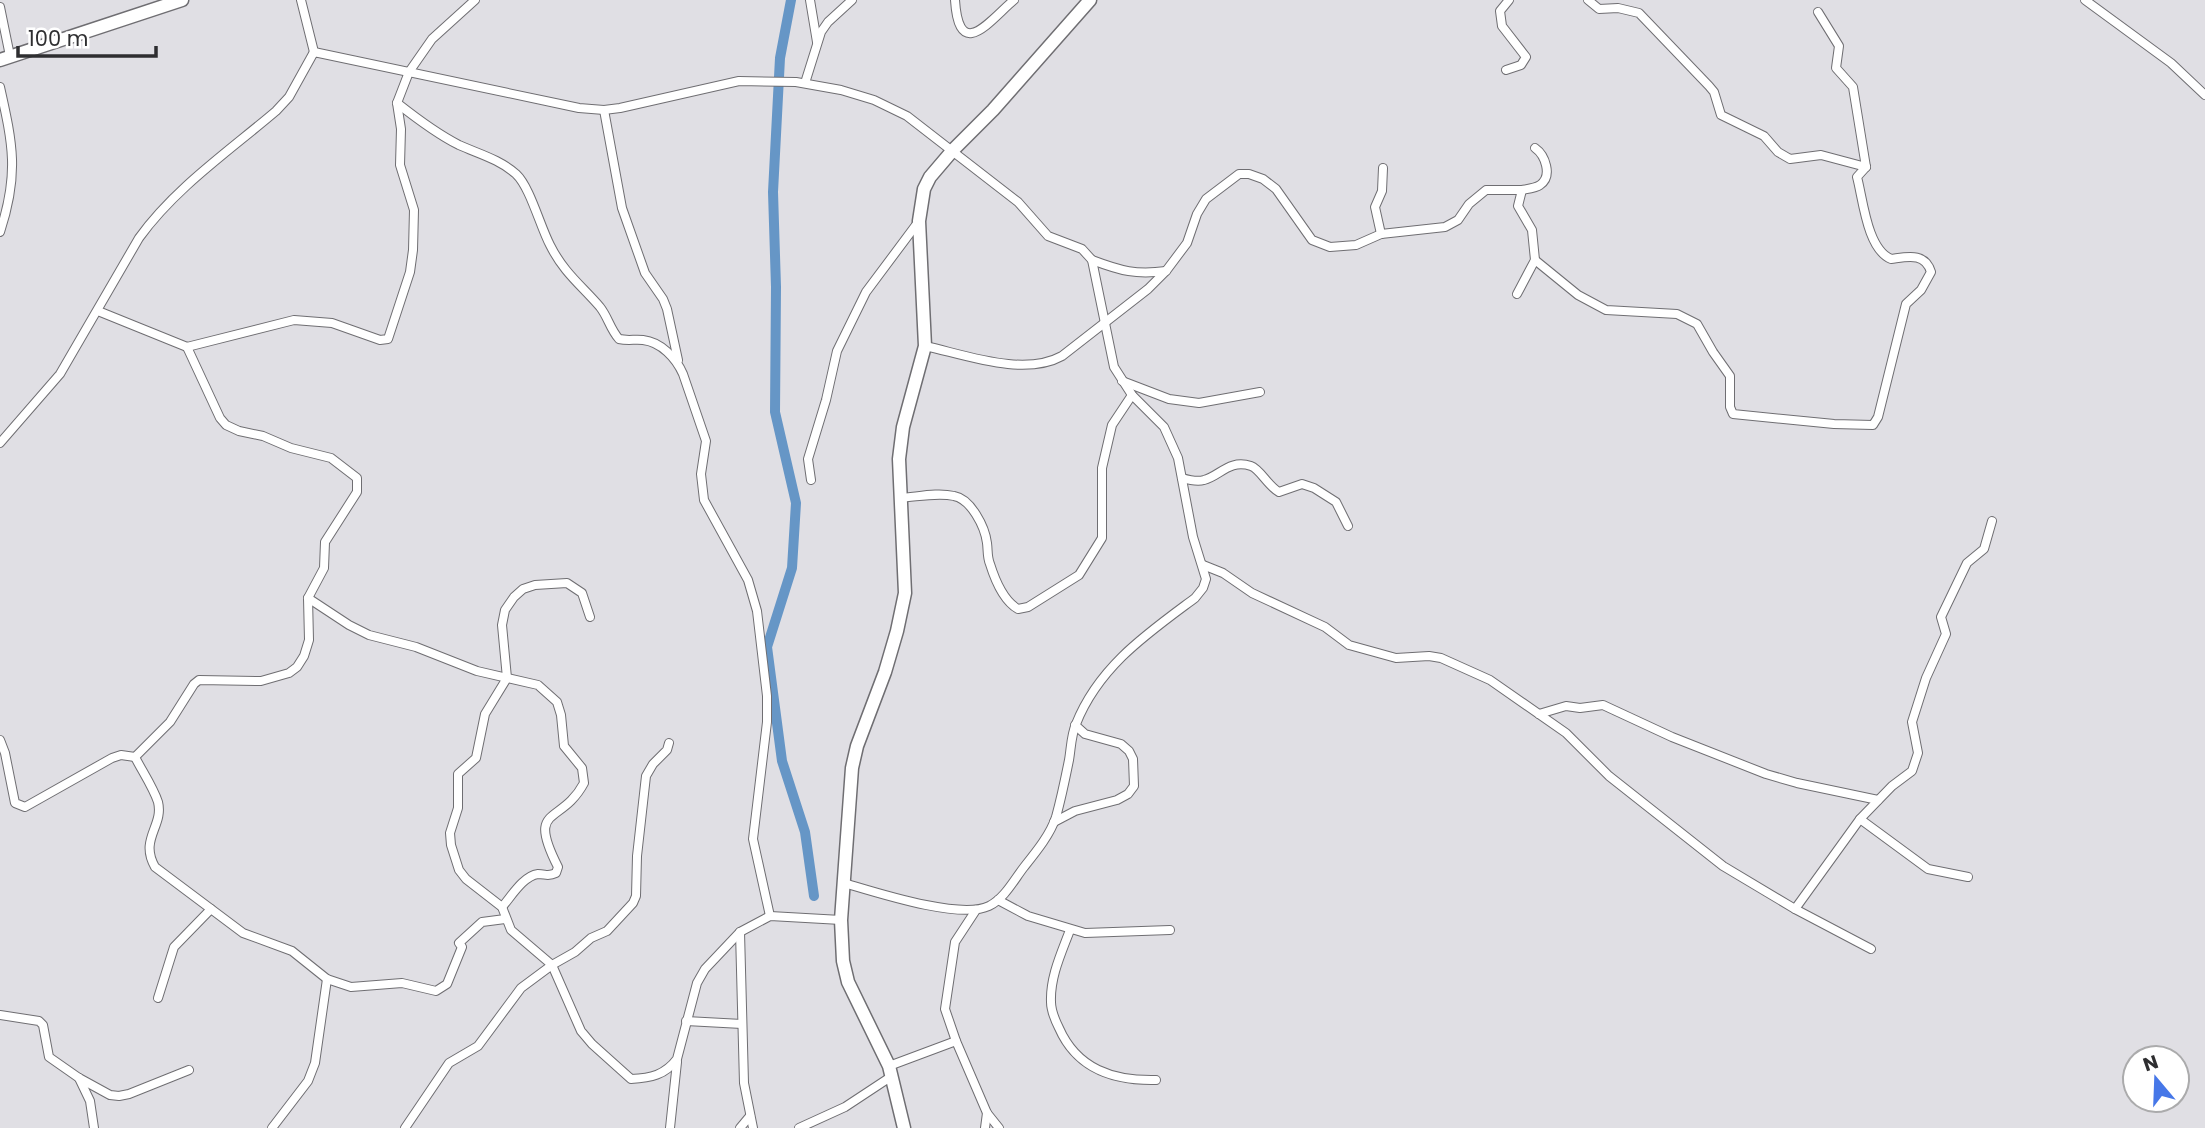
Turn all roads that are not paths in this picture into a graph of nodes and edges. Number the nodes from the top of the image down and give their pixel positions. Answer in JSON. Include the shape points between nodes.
{"nodes":[{"id":1,"x":182,"y":0,"type":"edge"},
{"id":2,"x":301,"y":0,"type":"edge"},
{"id":3,"x":475,"y":0,"type":"edge"},
{"id":4,"x":810,"y":0,"type":"edge"},
{"id":5,"x":852,"y":0,"type":"edge"},
{"id":6,"x":955,"y":0,"type":"edge"},
{"id":7,"x":1090,"y":0,"type":"edge"},
{"id":8,"x":1509,"y":0,"type":"edge"},
{"id":9,"x":1588,"y":0,"type":"edge"},
{"id":10,"x":2085,"y":0,"type":"edge"},
{"id":11,"x":1010,"y":1,"type":"edge"},
{"id":12,"x":0,"y":7,"type":"edge"},
{"id":13,"x":1818,"y":12,"type":"dead end"},
{"id":14,"x":817,"y":43,"type":"junction"},
{"id":15,"x":314,"y":52,"type":"junction"},
{"id":16,"x":5,"y":58,"type":"edge"},
{"id":17,"x":1506,"y":70,"type":"dead end"},
{"id":18,"x":409,"y":72,"type":"junction"},
{"id":19,"x":801,"y":83,"type":"junction"},
{"id":20,"x":0,"y":87,"type":"edge"},
{"id":21,"x":2205,"y":94,"type":"edge"},
{"id":22,"x":397,"y":103,"type":"junction"},
{"id":23,"x":604,"y":110,"type":"junction"},
{"id":24,"x":1535,"y":148,"type":"dead end"},
{"id":25,"x":953,"y":150,"type":"junction"},
{"id":26,"x":1866,"y":167,"type":"junction"},
{"id":27,"x":1383,"y":168,"type":"dead end"},
{"id":28,"x":1522,"y":190,"type":"junction"},
{"id":29,"x":919,"y":221,"type":"junction"},
{"id":30,"x":0,"y":232,"type":"edge"},
{"id":31,"x":1381,"y":234,"type":"junction"},
{"id":32,"x":1092,"y":260,"type":"junction"},
{"id":33,"x":1535,"y":260,"type":"junction"},
{"id":34,"x":1166,"y":271,"type":"junction"},
{"id":35,"x":1517,"y":294,"type":"dead end"},
{"id":36,"x":98,"y":311,"type":"junction"},
{"id":37,"x":1105,"y":321,"type":"junction"},
{"id":38,"x":925,"y":346,"type":"junction"},
{"id":39,"x":187,"y":347,"type":"junction"},
{"id":40,"x":678,"y":363,"type":"junction"},
{"id":41,"x":1122,"y":381,"type":"junction"},
{"id":42,"x":1260,"y":392,"type":"dead end"},
{"id":43,"x":1132,"y":395,"type":"junction"},
{"id":44,"x":1,"y":441,"type":"edge"},
{"id":45,"x":1182,"y":478,"type":"junction"},
{"id":46,"x":811,"y":480,"type":"dead end"},
{"id":47,"x":900,"y":498,"type":"junction"},
{"id":48,"x":1992,"y":521,"type":"dead end"},
{"id":49,"x":1348,"y":526,"type":"dead end"},
{"id":50,"x":1203,"y":565,"type":"junction"},
{"id":51,"x":308,"y":598,"type":"junction"},
{"id":52,"x":590,"y":617,"type":"dead end"},
{"id":53,"x":507,"y":678,"type":"junction"},
{"id":54,"x":1539,"y":714,"type":"junction"},
{"id":55,"x":1075,"y":725,"type":"junction"},
{"id":56,"x":0,"y":740,"type":"edge"},
{"id":57,"x":669,"y":743,"type":"dead end"},
{"id":58,"x":135,"y":757,"type":"junction"},
{"id":59,"x":1878,"y":800,"type":"junction"},
{"id":60,"x":1860,"y":819,"type":"junction"},
{"id":61,"x":1054,"y":822,"type":"junction"},
{"id":62,"x":1968,"y":877,"type":"dead end"},
{"id":63,"x":844,"y":883,"type":"junction"},
{"id":64,"x":998,"y":900,"type":"junction"},
{"id":65,"x":502,"y":907,"type":"junction"},
{"id":66,"x":211,"y":909,"type":"junction"},
{"id":67,"x":1795,"y":909,"type":"junction"},
{"id":68,"x":976,"y":910,"type":"junction"},
{"id":69,"x":770,"y":916,"type":"junction"},
{"id":70,"x":505,"y":919,"type":"junction"},
{"id":71,"x":841,"y":920,"type":"junction"},
{"id":72,"x":1070,"y":930,"type":"junction"},
{"id":73,"x":1170,"y":930,"type":"dead end"},
{"id":74,"x":740,"y":932,"type":"junction"},
{"id":75,"x":1871,"y":949,"type":"dead end"},
{"id":76,"x":552,"y":965,"type":"junction"},
{"id":77,"x":327,"y":979,"type":"junction"},
{"id":78,"x":158,"y":998,"type":"dead end"},
{"id":79,"x":0,"y":1015,"type":"edge"},
{"id":80,"x":686,"y":1021,"type":"junction"},
{"id":81,"x":742,"y":1024,"type":"junction"},
{"id":82,"x":956,"y":1041,"type":"junction"},
{"id":83,"x":677,"y":1059,"type":"junction"},
{"id":84,"x":189,"y":1070,"type":"dead end"},
{"id":85,"x":891,"y":1071,"type":"junction"},
{"id":86,"x":79,"y":1079,"type":"junction"},
{"id":87,"x":1156,"y":1080,"type":"dead end"},
{"id":88,"x":987,"y":1113,"type":"junction"},
{"id":89,"x":750,"y":1116,"type":"junction"},
{"id":90,"x":94,"y":1128,"type":"edge"},
{"id":91,"x":272,"y":1128,"type":"edge"},
{"id":92,"x":405,"y":1128,"type":"edge"},
{"id":93,"x":670,"y":1128,"type":"edge"},
{"id":94,"x":740,"y":1128,"type":"edge"},
{"id":95,"x":753,"y":1128,"type":"edge"},
{"id":96,"x":799,"y":1128,"type":"edge"},
{"id":97,"x":904,"y":1128,"type":"edge"},
{"id":98,"x":985,"y":1128,"type":"edge"},
{"id":99,"x":999,"y":1128,"type":"edge"}],
"edges":[{"from":1,"to":16,"type":"street"},
{"from":2,"to":15,"type":"street"},
{"from":3,"to":18,"type":"street","via":[[432,39]]},
{"from":4,"to":14,"type":"street"},
{"from":5,"to":14,"type":"street","via":[[828,22]]},
{"from":6,"to":11,"type":"street","via":[[958,25],[972,33],[988,26]]},
{"from":7,"to":25,"type":"street"},
{"from":8,"to":17,"type":"street","via":[[1500,11],[1502,26],[1526,57],[1521,65]]},
{"from":9,"to":26,"type":"street","via":[[1600,9],[1639,13],[1714,92],[1721,116],[1765,136],[1783,157],[1821,155]]},
{"from":10,"to":21,"type":"street","via":[[2189,77]]},
{"from":12,"to":16,"type":"street"},
{"from":13,"to":26,"type":"street","via":[[1839,46],[1836,68],[1853,87]]},
{"from":14,"to":19,"type":"street"},
{"from":15,"to":18,"type":"street"},
{"from":15,"to":36,"type":"street","via":[[276,111],[152,220]]},
{"from":18,"to":22,"type":"street"},
{"from":18,"to":23,"type":"street"},
{"from":19,"to":23,"type":"street","via":[[726,83]]},
{"from":19,"to":25,"type":"street","via":[[874,100],[907,116]]},
{"from":20,"to":30,"type":"street","via":[[12,154],[10,202]]},
{"from":22,"to":39,"type":"street","via":[[400,165],[414,210],[413,250],[388,339],[332,323],[294,320]]},
{"from":22,"to":40,"type":"street","via":[[455,143],[494,158],[516,174],[559,262],[600,307],[614,334],[619,339],[653,344]]},
{"from":23,"to":40,"type":"street","via":[[622,208],[645,273],[667,309]]},
{"from":24,"to":28,"type":"street","via":[[1546,162],[1544,180],[1540,186]]},
{"from":25,"to":29,"type":"street","via":[[930,177]]},
{"from":25,"to":32,"type":"street","via":[[1018,202],[1048,236],[1076,246]]},
{"from":26,"to":33,"type":"street","via":[[1857,177],[1868,227],[1880,251],[1891,259],[1922,259],[1931,272],[1906,304],[1873,425],[1733,414],[1730,376],[1697,324],[1677,314],[1606,310],[1578,295]]},
{"from":27,"to":31,"type":"street","via":[[1382,191],[1375,207]]},
{"from":28,"to":31,"type":"street","via":[[1486,190],[1452,225]]},
{"from":28,"to":33,"type":"street","via":[[1518,205],[1532,230]]},
{"from":29,"to":38,"type":"street"},
{"from":29,"to":46,"type":"street","via":[[866,292],[837,351],[808,459]]},
{"from":31,"to":34,"type":"street","via":[[1356,245],[1318,244],[1276,189],[1263,179],[1239,174],[1206,199],[1187,243]]},
{"from":32,"to":34,"type":"street","via":[[1126,272]]},
{"from":32,"to":37,"type":"street"},
{"from":33,"to":35,"type":"street"},
{"from":34,"to":37,"type":"street"},
{"from":36,"to":39,"type":"street"},
{"from":36,"to":44,"type":"street","via":[[60,374]]},
{"from":37,"to":38,"type":"street","via":[[1076,348],[1041,365]]},
{"from":37,"to":41,"type":"street","via":[[1114,367]]},
{"from":38,"to":47,"type":"street","via":[[900,442]]},
{"from":39,"to":51,"type":"street","via":[[226,425],[331,458],[357,478],[357,492],[325,542],[324,568]]},
{"from":40,"to":69,"type":"street","via":[[706,440],[701,474],[704,500],[748,580],[757,611],[767,722],[753,839]]},
{"from":41,"to":42,"type":"street","via":[[1169,399],[1199,403]]},
{"from":41,"to":43,"type":"street"},
{"from":43,"to":45,"type":"street","via":[[1164,427]]},
{"from":43,"to":47,"type":"street","via":[[1112,425],[1101,468],[1102,538],[1079,575],[1028,607],[1018,609],[1006,599],[990,565],[987,540],[966,502],[945,495]]},
{"from":45,"to":49,"type":"street","via":[[1202,481],[1228,466],[1250,465],[1279,492],[1301,484],[1314,488],[1336,502]]},
{"from":45,"to":50,"type":"street"},
{"from":47,"to":63,"type":"street","via":[[905,593],[888,662],[852,768]]},
{"from":48,"to":59,"type":"street","via":[[1984,549],[1967,563],[1941,617],[1946,634],[1912,722],[1917,762]]},
{"from":50,"to":54,"type":"street","via":[[1325,627],[1349,645],[1396,658],[1429,656],[1452,663],[1490,680]]},
{"from":50,"to":55,"type":"street","via":[[1206,579],[1195,598],[1132,645],[1092,693]]},
{"from":51,"to":53,"type":"street","via":[[369,635]]},
{"from":51,"to":58,"type":"street","via":[[309,640],[297,667],[261,681],[199,681],[170,722]]},
{"from":52,"to":53,"type":"street","via":[[582,593],[567,583],[523,589],[506,610],[502,625]]},
{"from":53,"to":65,"type":"street","via":[[485,714],[476,758],[458,774],[458,808],[450,833],[459,870]]},
{"from":53,"to":65,"type":"street","via":[[538,685],[557,702],[564,746],[584,776],[579,792],[544,824],[556,873],[531,877]]},
{"from":54,"to":59,"type":"street","via":[[1566,706],[1603,705],[1766,774]]},
{"from":54,"to":67,"type":"street","via":[[1566,733],[1608,776],[1723,866]]},
{"from":55,"to":61,"type":"street"},
{"from":55,"to":61,"type":"street","via":[[1085,734],[1121,744],[1129,751],[1134,786],[1117,800]]},
{"from":56,"to":58,"type":"street","via":[[15,803],[20,807],[112,758]]},
{"from":57,"to":76,"type":"street","via":[[646,776],[633,903],[607,931]]},
{"from":58,"to":66,"type":"street","via":[[158,802],[150,858],[155,867]]},
{"from":59,"to":60,"type":"street"},
{"from":60,"to":62,"type":"street","via":[[1928,869]]},
{"from":60,"to":67,"type":"street"},
{"from":61,"to":64,"type":"street"},
{"from":63,"to":68,"type":"street","via":[[911,903]]},
{"from":63,"to":71,"type":"street"},
{"from":64,"to":68,"type":"street"},
{"from":64,"to":72,"type":"street"},
{"from":65,"to":70,"type":"street"},
{"from":66,"to":77,"type":"street","via":[[253,939],[292,951]]},
{"from":66,"to":78,"type":"street","via":[[172,951]]},
{"from":67,"to":75,"type":"street"},
{"from":68,"to":82,"type":"street","via":[[955,942],[947,991],[945,1009]]},
{"from":69,"to":71,"type":"street"},
{"from":69,"to":74,"type":"street"},
{"from":70,"to":76,"type":"street","via":[[511,930]]},
{"from":70,"to":77,"type":"street","via":[[482,922],[459,943],[447,984],[436,991],[402,983],[351,987]]},
{"from":71,"to":85,"type":"street","via":[[848,982]]},
{"from":72,"to":73,"type":"street","via":[[1095,934]]},
{"from":72,"to":87,"type":"street","via":[[1052,990],[1051,1005],[1062,1034],[1076,1055],[1096,1069],[1117,1078]]},
{"from":74,"to":80,"type":"street","via":[[705,969]]},
{"from":74,"to":81,"type":"street"},
{"from":76,"to":83,"type":"street","via":[[581,1031],[631,1079],[660,1074]]},
{"from":76,"to":92,"type":"street","via":[[521,988],[478,1046],[449,1063]]},
{"from":77,"to":91,"type":"street","via":[[316,1063]]},
{"from":79,"to":86,"type":"street","via":[[39,1021],[49,1057]]},
{"from":80,"to":81,"type":"street"},
{"from":80,"to":83,"type":"street"},
{"from":81,"to":89,"type":"street"},
{"from":82,"to":85,"type":"street"},
{"from":82,"to":88,"type":"street"},
{"from":83,"to":93,"type":"street"},
{"from":84,"to":86,"type":"street","via":[[119,1096]]},
{"from":85,"to":96,"type":"street","via":[[858,1100]]},
{"from":85,"to":97,"type":"street"},
{"from":86,"to":90,"type":"street"},
{"from":88,"to":98,"type":"street"},
{"from":88,"to":99,"type":"street"},
{"from":89,"to":94,"type":"street"},
{"from":89,"to":95,"type":"street"}]}
